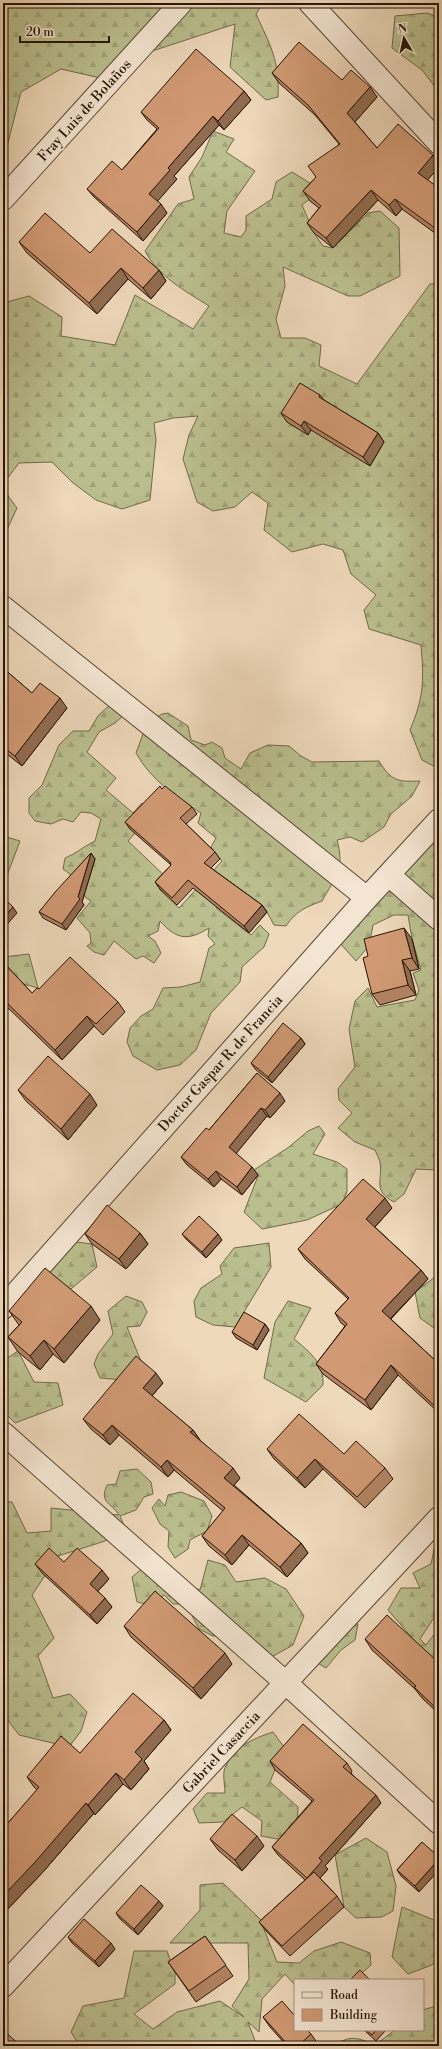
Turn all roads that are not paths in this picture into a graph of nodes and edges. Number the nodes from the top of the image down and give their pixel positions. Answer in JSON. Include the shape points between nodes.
{"nodes":[{"id":1,"x":181,"y":3,"type":"edge"},
{"id":2,"x":310,"y":3,"type":"edge"},
{"id":3,"x":439,"y":143,"type":"edge"},
{"id":4,"x":3,"y":199,"type":"edge"},
{"id":5,"x":3,"y":607,"type":"edge"},
{"id":6,"x":439,"y":820,"type":"edge"},
{"id":7,"x":389,"y":875,"type":"junction"},
{"id":8,"x":367,"y":898,"type":"junction"},
{"id":9,"x":439,"y":919,"type":"edge"},
{"id":10,"x":3,"y":1308,"type":"edge"},
{"id":11,"x":3,"y":1433,"type":"edge"},
{"id":12,"x":439,"y":1518,"type":"edge"},
{"id":13,"x":286,"y":1684,"type":"junction"},
{"id":14,"x":439,"y":1823,"type":"edge"},
{"id":15,"x":3,"y":1986,"type":"edge"}],
"edges":[{"from":1,"to":4,"type":"street","name":"Fray Luis de Bolaños"},
{"from":2,"to":3,"type":"street"},
{"from":5,"to":8,"type":"street"},
{"from":6,"to":7,"type":"street","name":"Doctor Gaspar R. de Francia"},
{"from":7,"to":8,"type":"street","name":"Doctor Gaspar R. de Francia"},
{"from":7,"to":9,"type":"street"},
{"from":8,"to":10,"type":"street","name":"Doctor Gaspar R. de Francia"},
{"from":11,"to":13,"type":"street"},
{"from":12,"to":13,"type":"street","name":"Gabriel Casaccia"},
{"from":13,"to":14,"type":"street"},
{"from":13,"to":15,"type":"street","name":"Gabriel Casaccia"}]}
